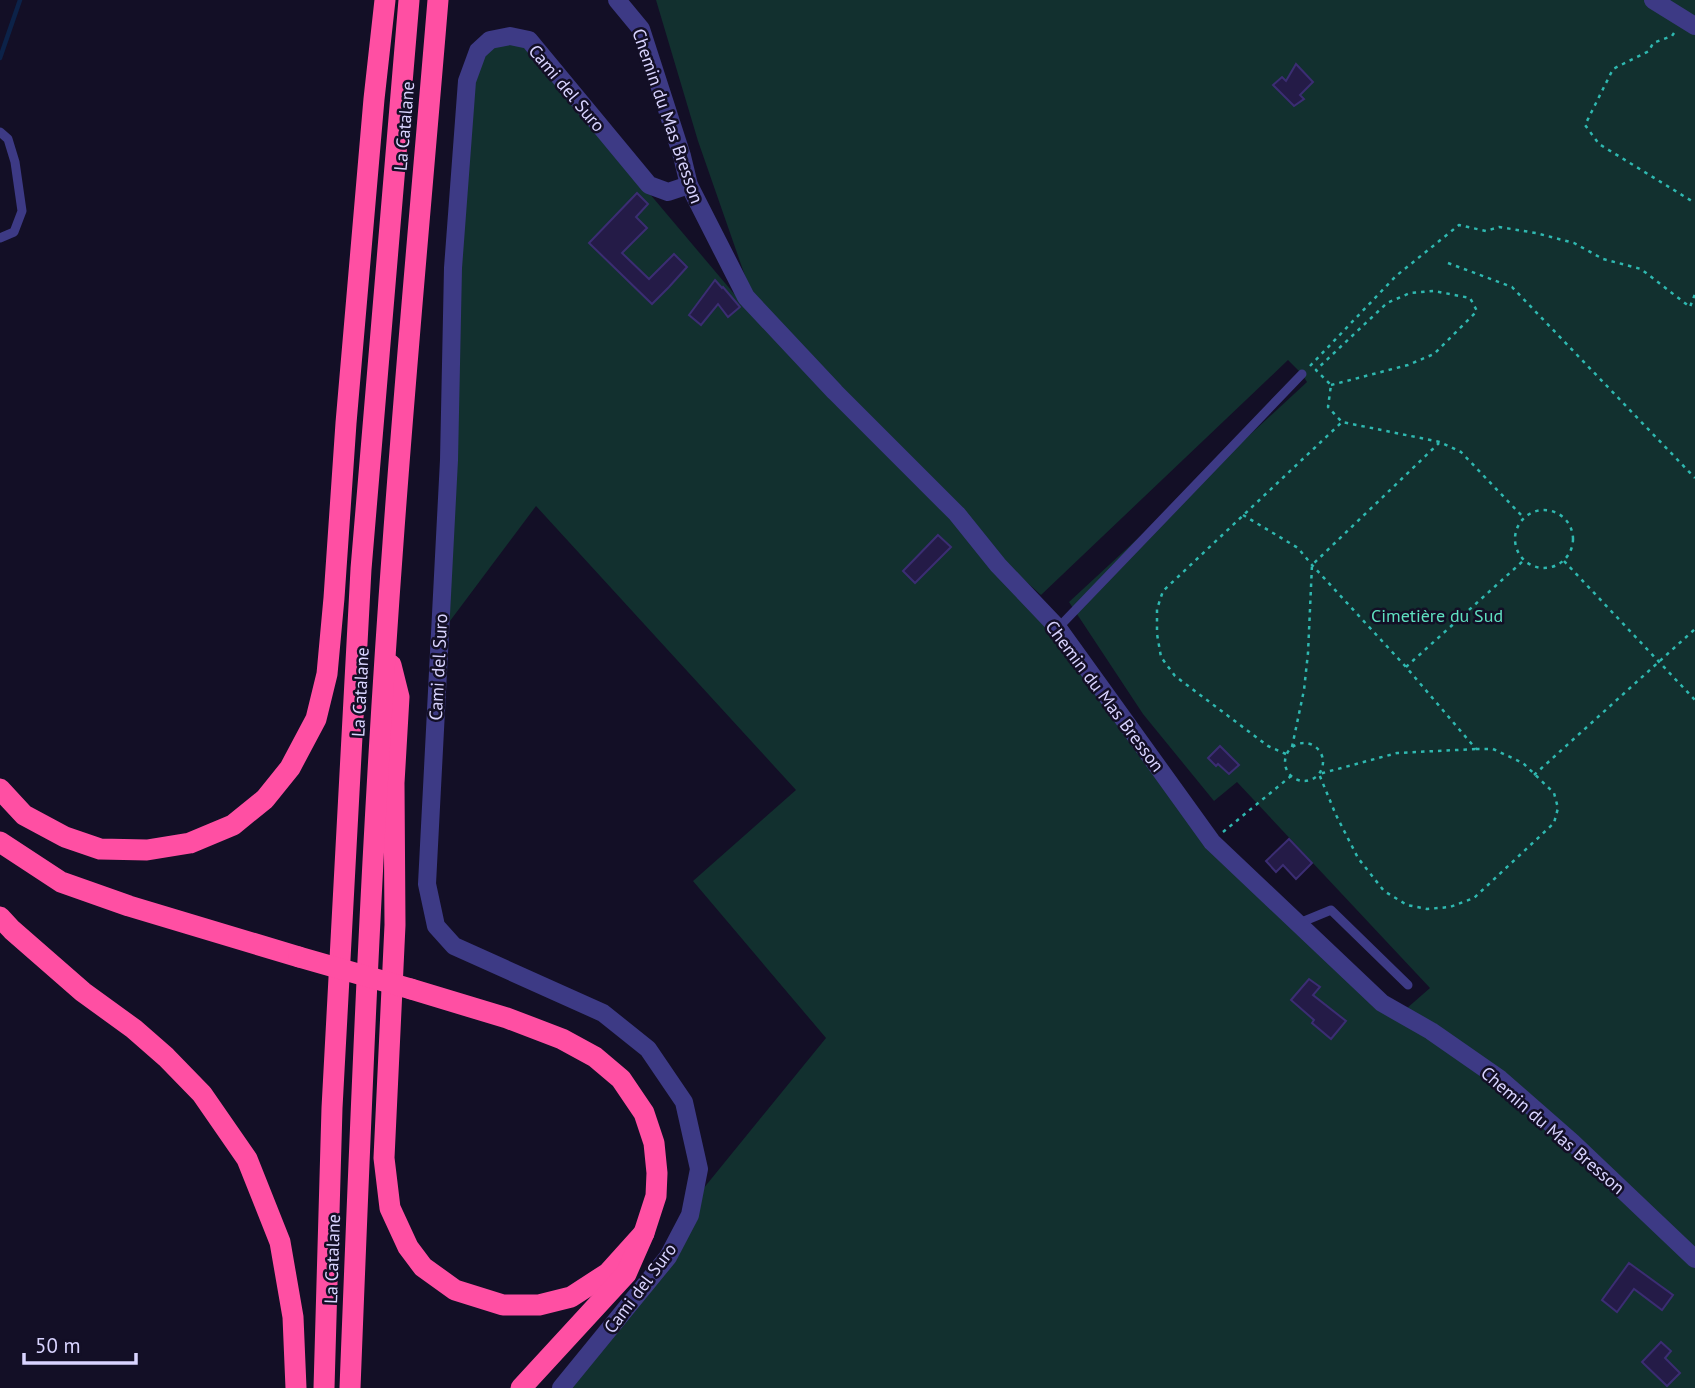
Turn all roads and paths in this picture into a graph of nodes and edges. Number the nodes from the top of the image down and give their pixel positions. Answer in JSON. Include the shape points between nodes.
{"nodes":[{"id":1,"x":385,"y":0,"type":"edge"},
{"id":2,"x":409,"y":0,"type":"edge"},
{"id":3,"x":438,"y":0,"type":"edge"},
{"id":4,"x":617,"y":0,"type":"edge"},
{"id":5,"x":632,"y":0,"type":"edge"},
{"id":6,"x":1653,"y":0,"type":"edge"},
{"id":7,"x":1689,"y":22,"type":"edge"},
{"id":8,"x":641,"y":29,"type":"junction"},
{"id":9,"x":0,"y":132,"type":"edge"},
{"id":10,"x":689,"y":185,"type":"junction"},
{"id":11,"x":1695,"y":203,"type":"edge"},
{"id":12,"x":0,"y":238,"type":"edge"},
{"id":13,"x":1448,"y":263,"type":"dead end"},
{"id":14,"x":1695,"y":294,"type":"edge"},
{"id":15,"x":1302,"y":374,"type":"joint"},
{"id":16,"x":1331,"y":385,"type":"junction"},
{"id":17,"x":1342,"y":422,"type":"junction"},
{"id":18,"x":1440,"y":442,"type":"junction"},
{"id":19,"x":1695,"y":478,"type":"edge"},
{"id":20,"x":1243,"y":515,"type":"junction"},
{"id":21,"x":1522,"y":517,"type":"junction"},
{"id":22,"x":1523,"y":561,"type":"junction"},
{"id":23,"x":1564,"y":561,"type":"junction"},
{"id":24,"x":1312,"y":565,"type":"junction"},
{"id":25,"x":1058,"y":628,"type":"junction"},
{"id":26,"x":1695,"y":629,"type":"edge"},
{"id":27,"x":386,"y":644,"type":"junction"},
{"id":28,"x":1658,"y":662,"type":"junction"},
{"id":29,"x":1406,"y":667,"type":"junction"},
{"id":30,"x":1695,"y":700,"type":"edge"},
{"id":31,"x":1292,"y":747,"type":"junction"},
{"id":32,"x":1476,"y":749,"type":"junction"},
{"id":33,"x":1286,"y":754,"type":"junction"},
{"id":34,"x":1319,"y":774,"type":"junction"},
{"id":35,"x":1534,"y":775,"type":"junction"},
{"id":36,"x":1291,"y":776,"type":"junction"},
{"id":37,"x":0,"y":789,"type":"edge"},
{"id":38,"x":0,"y":842,"type":"edge"},
{"id":39,"x":1212,"y":842,"type":"junction"},
{"id":40,"x":0,"y":917,"type":"edge"},
{"id":41,"x":1297,"y":924,"type":"junction"},
{"id":42,"x":1408,"y":985,"type":"dead end"},
{"id":43,"x":644,"y":1233,"type":"junction"},
{"id":44,"x":1695,"y":1259,"type":"edge"},
{"id":45,"x":296,"y":1388,"type":"edge"},
{"id":46,"x":324,"y":1388,"type":"edge"},
{"id":47,"x":350,"y":1388,"type":"edge"},
{"id":48,"x":521,"y":1388,"type":"edge"},
{"id":49,"x":561,"y":1388,"type":"edge"}],
"edges":[{"from":1,"to":37,"type":"highway","via":[[327,674],[316,719],[290,768],[265,799],[233,825],[190,843],[146,850],[100,849],[65,837],[24,814]]},
{"from":2,"to":46,"type":"highway","name":"La Catalane","via":[[360,596],[332,1108]]},
{"from":3,"to":27,"type":"highway","name":"La Catalane"},
{"from":4,"to":8,"type":"street","name":"Chemin du Mas Bresson"},
{"from":5,"to":8,"type":"street"},
{"from":6,"to":7,"type":"street"},
{"from":7,"to":11,"type":"path","via":[[1672,36],[1653,43],[1649,51],[1613,69],[1585,125],[1599,144]]},
{"from":8,"to":10,"type":"street","name":"Chemin du Mas Bresson"},
{"from":9,"to":12,"type":"lane","via":[[8,139],[15,162],[22,211],[14,232]]},
{"from":10,"to":25,"type":"street","name":"Chemin du Mas Bresson","via":[[746,297],[957,514]]},
{"from":10,"to":49,"type":"street","name":"Cami del Suro","via":[[668,192],[649,186],[529,40],[510,36],[490,40],[478,51],[467,81],[453,268],[449,460],[427,884],[436,926],[454,946],[603,1013],[648,1049],[684,1102],[699,1169],[690,1214],[668,1257]]},
{"from":13,"to":19,"type":"path","via":[[1512,287]]},
{"from":14,"to":15,"type":"path","via":[[1690,307],[1642,269],[1603,259],[1574,243],[1524,231],[1486,231],[1460,225],[1396,276]]},
{"from":15,"to":25,"type":"lane"},
{"from":16,"to":16,"type":"path","via":[[1316,370],[1387,303],[1410,293],[1434,291],[1470,298],[1476,311],[1434,354]]},
{"from":16,"to":17,"type":"path","via":[[1328,407]]},
{"from":17,"to":18,"type":"path"},
{"from":17,"to":20,"type":"path"},
{"from":18,"to":21,"type":"path","via":[[1461,452]]},
{"from":18,"to":24,"type":"path"},
{"from":20,"to":24,"type":"path","via":[[1298,548]]},
{"from":20,"to":33,"type":"path","via":[[1163,591],[1157,609],[1157,635],[1161,657],[1175,676],[1268,746]]},
{"from":21,"to":22,"type":"path","via":[[1514,537]]},
{"from":21,"to":23,"type":"path","via":[[1553,510],[1565,518],[1573,534],[1572,550]]},
{"from":22,"to":23,"type":"path","via":[[1537,568],[1552,568]]},
{"from":22,"to":29,"type":"path"},
{"from":23,"to":28,"type":"path"},
{"from":24,"to":29,"type":"path"},
{"from":24,"to":31,"type":"path","via":[[1306,678]]},
{"from":25,"to":39,"type":"street","name":"Chemin du Mas Bresson"},
{"from":26,"to":28,"type":"path"},
{"from":27,"to":43,"type":"highway","via":[[399,697],[384,1158],[390,1208],[423,1267],[455,1290],[503,1305],[538,1306],[571,1297],[608,1273]]},
{"from":27,"to":47,"type":"highway","name":"La Catalane"},
{"from":28,"to":30,"type":"path"},
{"from":28,"to":35,"type":"path"},
{"from":29,"to":32,"type":"path"},
{"from":31,"to":33,"type":"path"},
{"from":31,"to":34,"type":"path","via":[[1311,744],[1320,751],[1324,759]]},
{"from":32,"to":34,"type":"path","via":[[1397,753]]},
{"from":32,"to":35,"type":"path","via":[[1507,755]]},
{"from":33,"to":36,"type":"path","via":[[1285,766]]},
{"from":34,"to":35,"type":"path","via":[[1358,858],[1384,891],[1407,905],[1427,909],[1474,898],[1553,823],[1558,808],[1554,793]]},
{"from":34,"to":36,"type":"path","via":[[1300,781]]},
{"from":36,"to":39,"type":"path"},
{"from":38,"to":43,"type":"highway","bridge":true,"via":[[61,882],[507,1018],[562,1038],[595,1057],[621,1079],[644,1113],[654,1143],[656,1196]]},
{"from":39,"to":41,"type":"street","name":"Chemin du Mas Bresson"},
{"from":40,"to":45,"type":"highway","via":[[83,992],[166,1057],[202,1094],[247,1159],[281,1242],[293,1317]]},
{"from":41,"to":42,"type":"lane","via":[[1331,910]]},
{"from":41,"to":44,"type":"street","name":"Chemin du Mas Bresson","via":[[1382,1003],[1432,1031],[1500,1079]]},
{"from":43,"to":48,"type":"highway","via":[[626,1274]]}]}
